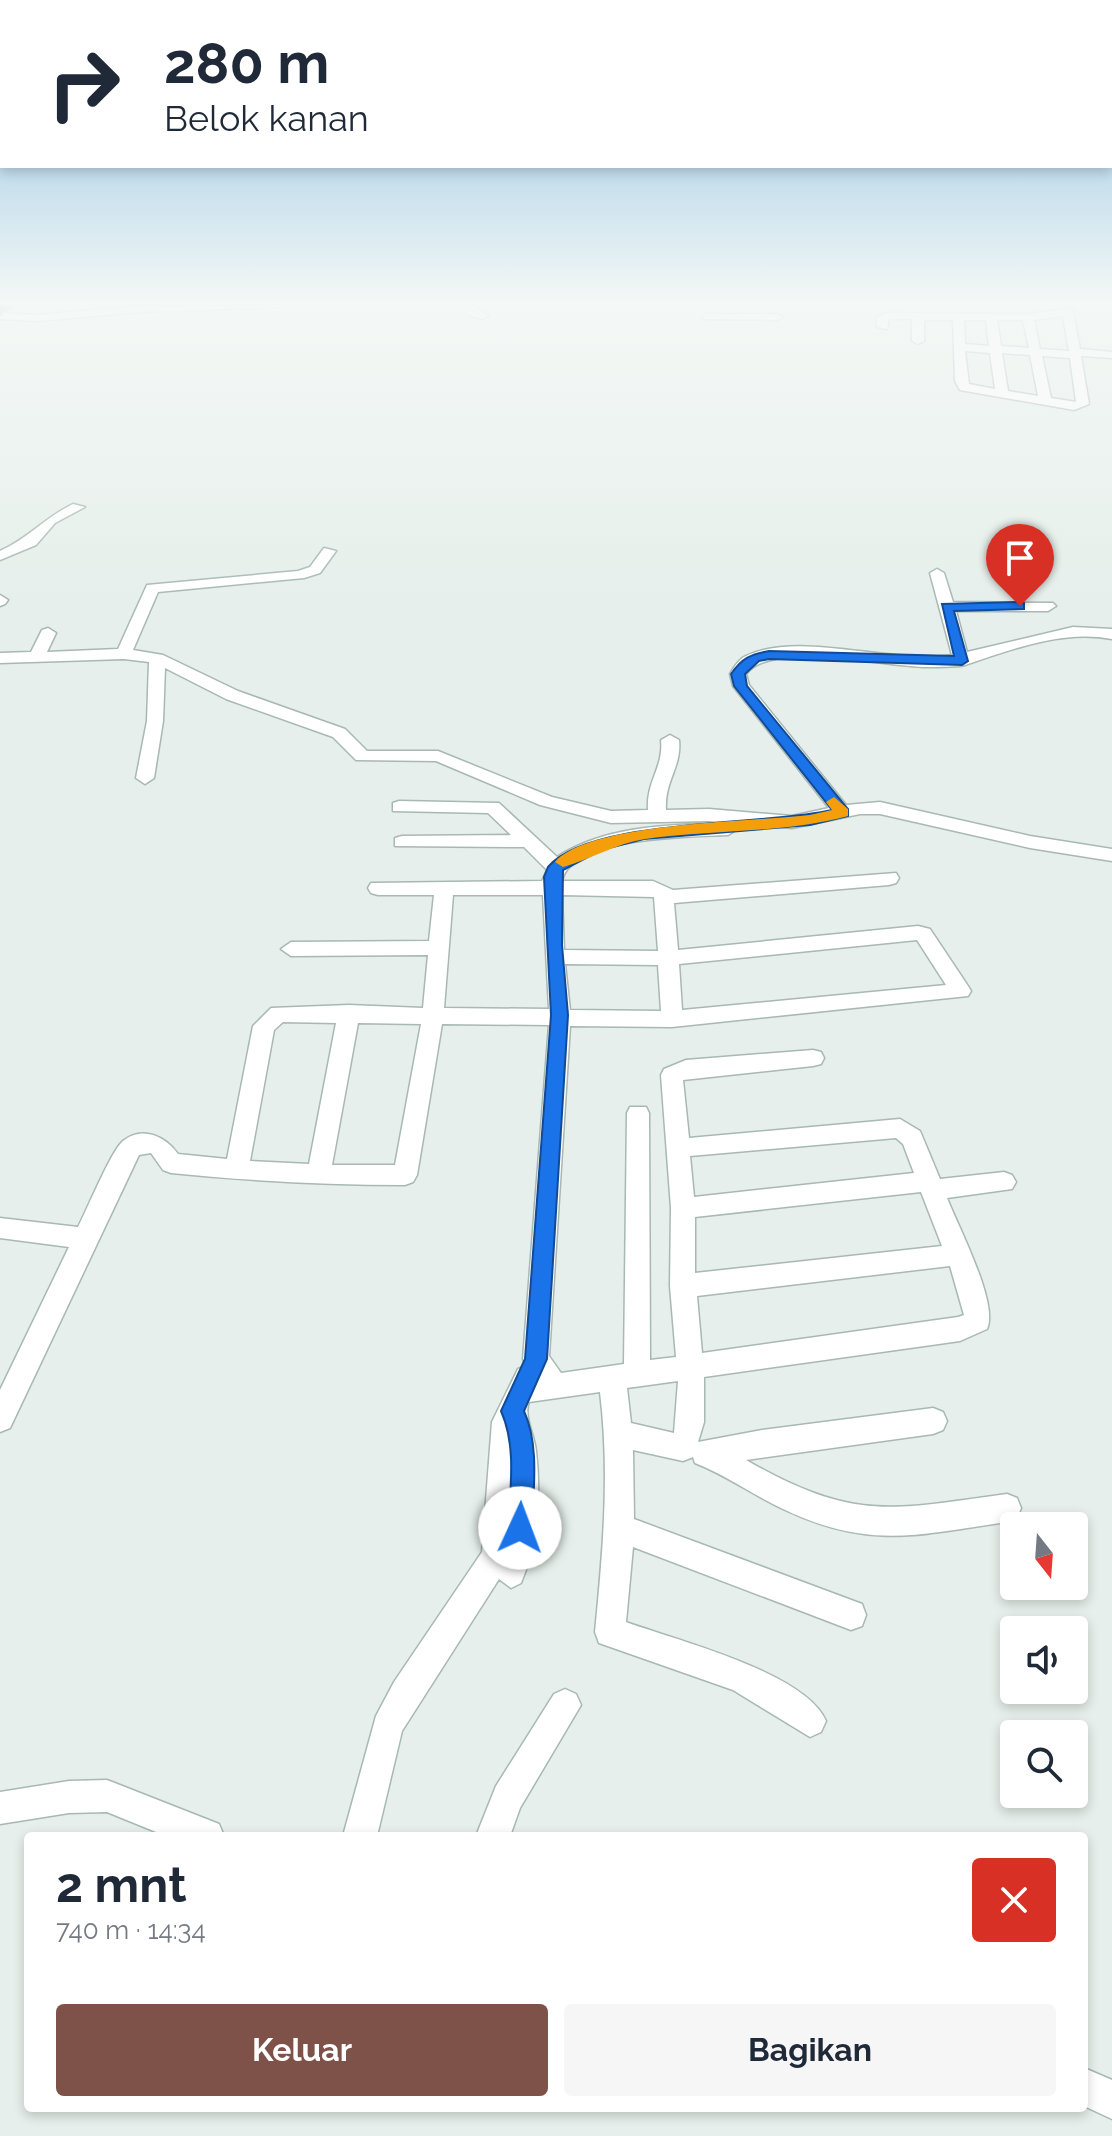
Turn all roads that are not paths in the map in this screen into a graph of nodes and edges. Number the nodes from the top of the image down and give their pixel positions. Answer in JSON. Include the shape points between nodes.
{"nodes":[{"id":1,"x":78,"y":507,"type":"dead end"},
{"id":2,"x":329,"y":551,"type":"dead end"},
{"id":3,"x":0,"y":556,"type":"edge"},
{"id":4,"x":937,"y":573,"type":"dead end"},
{"id":5,"x":1048,"y":606,"type":"dead end"},
{"id":6,"x":946,"y":607,"type":"junction"},
{"id":7,"x":48,"y":633,"type":"dead end"},
{"id":8,"x":1112,"y":634,"type":"edge"},
{"id":9,"x":124,"y":654,"type":"junction"},
{"id":10,"x":37,"y":656,"type":"junction"},
{"id":11,"x":0,"y":658,"type":"edge"},
{"id":12,"x":157,"y":658,"type":"junction"},
{"id":13,"x":962,"y":661,"type":"junction"},
{"id":14,"x":670,"y":740,"type":"dead end"},
{"id":15,"x":145,"y":778,"type":"dead end"},
{"id":16,"x":399,"y":807,"type":"dead end"},
{"id":17,"x":842,"y":812,"type":"junction"},
{"id":18,"x":657,"y":817,"type":"junction"},
{"id":19,"x":792,"y":822,"type":"junction"},
{"id":20,"x":529,"y":841,"type":"junction"},
{"id":21,"x":402,"y":842,"type":"dead end"},
{"id":22,"x":1112,"y":855,"type":"edge"},
{"id":23,"x":554,"y":877,"type":"junction"},
{"id":24,"x":889,"y":878,"type":"dead end"},
{"id":25,"x":444,"y":887,"type":"junction"},
{"id":26,"x":378,"y":888,"type":"dead end"},
{"id":27,"x":664,"y":893,"type":"junction"},
{"id":28,"x":440,"y":948,"type":"junction"},
{"id":29,"x":291,"y":949,"type":"dead end"},
{"id":30,"x":554,"y":957,"type":"junction"},
{"id":31,"x":668,"y":958,"type":"junction"},
{"id":32,"x":349,"y":1013,"type":"junction"},
{"id":33,"x":560,"y":1015,"type":"junction"},
{"id":34,"x":433,"y":1016,"type":"junction"},
{"id":35,"x":672,"y":1019,"type":"junction"},
{"id":36,"x":813,"y":1058,"type":"dead end"},
{"id":37,"x":638,"y":1113,"type":"dead end"},
{"id":38,"x":678,"y":1148,"type":"junction"},
{"id":39,"x":236,"y":1171,"type":"junction"},
{"id":40,"x":318,"y":1176,"type":"junction"},
{"id":41,"x":1004,"y":1182,"type":"dead end"},
{"id":42,"x":930,"y":1185,"type":"junction"},
{"id":43,"x":683,"y":1208,"type":"junction"},
{"id":44,"x":0,"y":1228,"type":"edge"},
{"id":45,"x":85,"y":1238,"type":"junction"},
{"id":46,"x":955,"y":1255,"type":"junction"},
{"id":47,"x":683,"y":1286,"type":"junction"},
{"id":48,"x":536,"y":1359,"type":"junction"},
{"id":49,"x":691,"y":1368,"type":"junction"},
{"id":50,"x":624,"y":1377,"type":"junction"},
{"id":51,"x":555,"y":1386,"type":"junction"},
{"id":52,"x":517,"y":1401,"type":"junction"},
{"id":53,"x":0,"y":1419,"type":"edge"},
{"id":54,"x":933,"y":1421,"type":"dead end"},
{"id":55,"x":619,"y":1434,"type":"junction"},
{"id":56,"x":683,"y":1448,"type":"junction"},
{"id":57,"x":712,"y":1455,"type":"junction"},
{"id":58,"x":1007,"y":1508,"type":"dead end"},
{"id":59,"x":620,"y":1528,"type":"junction"},
{"id":60,"x":511,"y":1573,"type":"dead end"},
{"id":61,"x":851,"y":1615,"type":"dead end"},
{"id":62,"x":565,"y":1705,"type":"dead end"},
{"id":63,"x":810,"y":1721,"type":"dead end"},
{"id":64,"x":0,"y":1808,"type":"edge"},
{"id":65,"x":197,"y":1832,"type":"edge"},
{"id":66,"x":361,"y":1832,"type":"edge"},
{"id":67,"x":495,"y":1832,"type":"edge"},
{"id":68,"x":1088,"y":2088,"type":"edge"},
{"id":69,"x":1112,"y":2100,"type":"edge"}],
"edges":[{"from":1,"to":3,"type":"street","via":[[50,520],[31,542]]},
{"from":2,"to":9,"type":"street","via":[[315,570],[299,575],[152,588]]},
{"from":4,"to":6,"type":"street"},
{"from":5,"to":6,"type":"street"},
{"from":6,"to":13,"type":"street"},
{"from":7,"to":10,"type":"street"},
{"from":8,"to":13,"type":"street","via":[[1087,631]]},
{"from":9,"to":10,"type":"street"},
{"from":9,"to":12,"type":"street"},
{"from":10,"to":11,"type":"street"},
{"from":12,"to":15,"type":"street","via":[[155,721]]},
{"from":12,"to":18,"type":"street","via":[[232,695],[339,733],[362,756],[438,756],[577,810]]},
{"from":13,"to":17,"type":"street","via":[[769,655],[743,666],[738,674],[741,686]]},
{"from":14,"to":18,"type":"street","via":[[669,769],[656,786]]},
{"from":16,"to":20,"type":"street","via":[[493,807]]},
{"from":17,"to":19,"type":"street"},
{"from":17,"to":22,"type":"street","via":[[895,810]]},
{"from":18,"to":19,"type":"street"},
{"from":19,"to":23,"type":"street","via":[[644,834],[596,846]]},
{"from":20,"to":21,"type":"street"},
{"from":20,"to":23,"type":"street"},
{"from":23,"to":25,"type":"street"},
{"from":23,"to":27,"type":"street"},
{"from":23,"to":30,"type":"street"},
{"from":24,"to":27,"type":"street","via":[[671,897]]},
{"from":25,"to":26,"type":"street"},
{"from":25,"to":28,"type":"street"},
{"from":27,"to":31,"type":"street"},
{"from":28,"to":29,"type":"street"},
{"from":28,"to":34,"type":"street"},
{"from":30,"to":31,"type":"street"},
{"from":30,"to":33,"type":"street"},
{"from":31,"to":35,"type":"street"},
{"from":31,"to":35,"type":"street","via":[[918,933],[961,991]]},
{"from":32,"to":34,"type":"street"},
{"from":32,"to":39,"type":"street","via":[[278,1014],[268,1019]]},
{"from":32,"to":40,"type":"street"},
{"from":33,"to":34,"type":"street"},
{"from":33,"to":35,"type":"street"},
{"from":33,"to":48,"type":"street"},
{"from":34,"to":40,"type":"street","via":[[405,1175]]},
{"from":36,"to":38,"type":"street","via":[[674,1071]]},
{"from":37,"to":50,"type":"street"},
{"from":38,"to":42,"type":"street","via":[[892,1127],[912,1138]]},
{"from":38,"to":43,"type":"street"},
{"from":39,"to":40,"type":"street"},
{"from":39,"to":45,"type":"street","via":[[171,1163],[152,1143],[132,1147]]},
{"from":41,"to":42,"type":"street"},
{"from":42,"to":43,"type":"street"},
{"from":42,"to":46,"type":"street"},
{"from":43,"to":47,"type":"street"},
{"from":44,"to":45,"type":"street"},
{"from":45,"to":53,"type":"street"},
{"from":46,"to":47,"type":"street"},
{"from":46,"to":49,"type":"street","via":[[979,1315],[968,1328]]},
{"from":47,"to":49,"type":"street"},
{"from":48,"to":51,"type":"street"},
{"from":48,"to":52,"type":"street"},
{"from":49,"to":50,"type":"street"},
{"from":49,"to":56,"type":"street","via":[[690,1422]]},
{"from":50,"to":51,"type":"street"},
{"from":50,"to":55,"type":"street"},
{"from":51,"to":52,"type":"street"},
{"from":52,"to":60,"type":"street","via":[[522,1461],[519,1550]]},
{"from":52,"to":66,"type":"street","via":[[506,1422],[493,1561],[387,1727]]},
{"from":54,"to":57,"type":"street","via":[[762,1443]]},
{"from":55,"to":56,"type":"street"},
{"from":55,"to":59,"type":"street"},
{"from":56,"to":57,"type":"street"},
{"from":57,"to":58,"type":"street","via":[[762,1487],[844,1520],[891,1524]]},
{"from":59,"to":61,"type":"street"},
{"from":59,"to":63,"type":"street","via":[[610,1632],[759,1686]]},
{"from":62,"to":67,"type":"street","via":[[508,1798]]},
{"from":64,"to":65,"type":"street","via":[[107,1796]]},
{"from":68,"to":69,"type":"street"}]}
